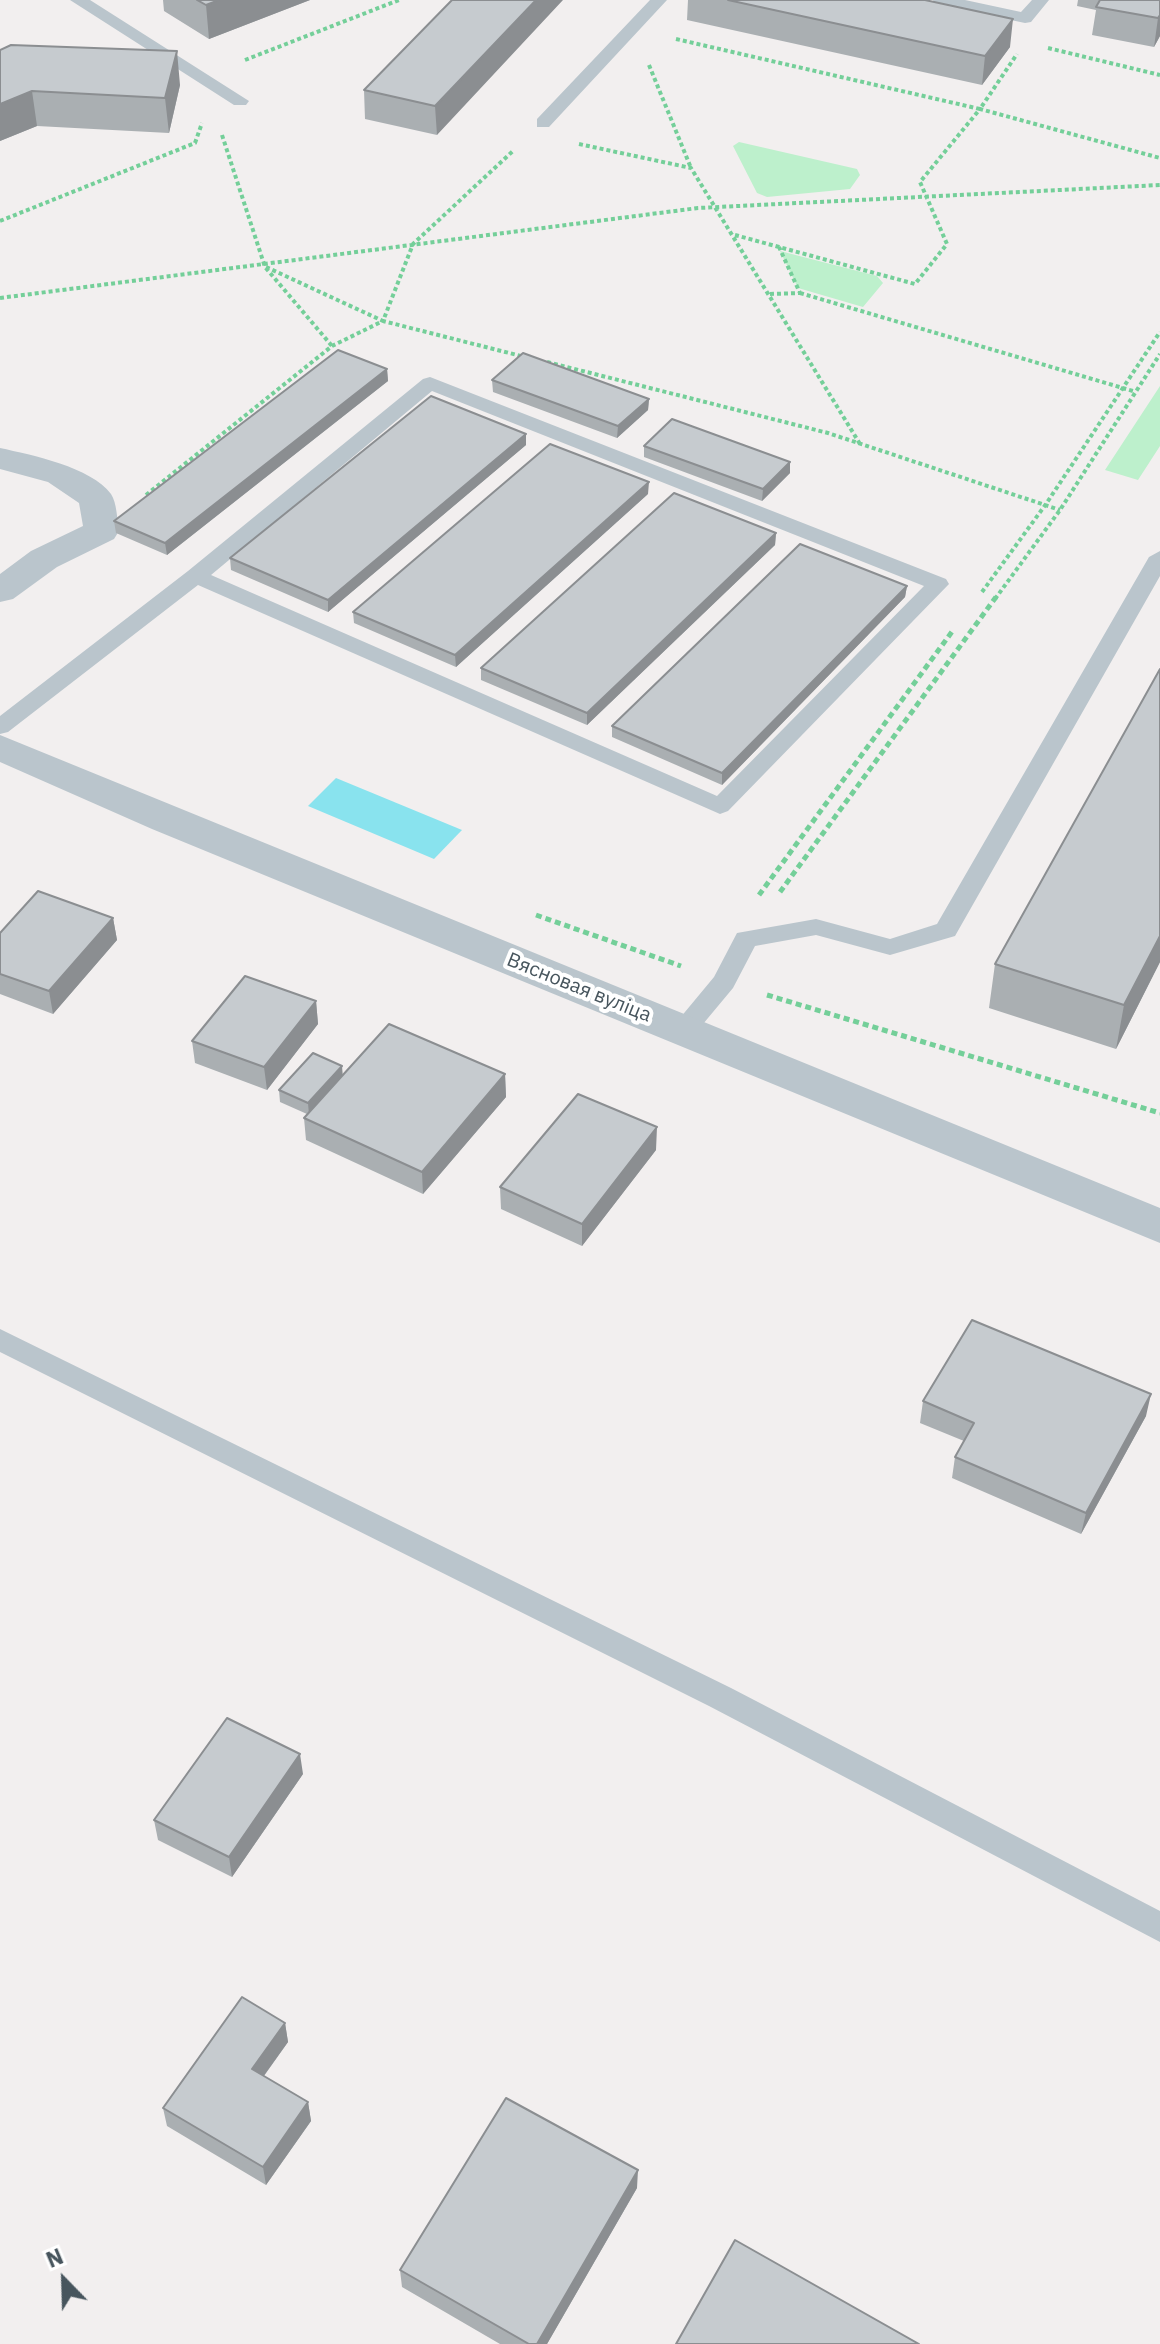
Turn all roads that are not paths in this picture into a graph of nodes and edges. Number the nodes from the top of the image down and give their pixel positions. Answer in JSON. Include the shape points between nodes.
{"nodes":[{"id":1,"x":78,"y":0,"type":"edge"},
{"id":2,"x":659,"y":0,"type":"edge"},
{"id":3,"x":941,"y":0,"type":"edge"},
{"id":4,"x":1041,"y":0,"type":"edge"},
{"id":5,"x":240,"y":101,"type":"dead end"},
{"id":6,"x":537,"y":128,"type":"road end"},
{"id":7,"x":0,"y":458,"type":"edge"},
{"id":8,"x":1160,"y":557,"type":"edge"},
{"id":9,"x":196,"y":576,"type":"junction"},
{"id":10,"x":0,"y":591,"type":"edge"},
{"id":11,"x":0,"y":727,"type":"edge"},
{"id":12,"x":0,"y":747,"type":"edge"},
{"id":13,"x":684,"y":1030,"type":"junction"},
{"id":14,"x":1160,"y":1226,"type":"edge"},
{"id":15,"x":0,"y":1340,"type":"edge"},
{"id":16,"x":1160,"y":1927,"type":"edge"}],
"edges":[{"from":1,"to":5,"type":"lane"},
{"from":2,"to":6,"type":"lane"},
{"from":3,"to":4,"type":"lane","via":[[1025,18]]},
{"from":7,"to":10,"type":"street","via":[[60,475],[96,498],[101,531],[44,559]]},
{"from":8,"to":13,"type":"lane","via":[[946,930],[890,947],[816,927],[746,939],[724,982]]},
{"from":9,"to":9,"type":"lane","via":[[430,383],[938,584],[720,806]]},
{"from":9,"to":11,"type":"lane"},
{"from":12,"to":13,"type":"street","name":"Вясновая вуліца"},
{"from":13,"to":14,"type":"street","name":"Вясновая вуліца"},
{"from":15,"to":16,"type":"lane","via":[[720,1697]]}]}
